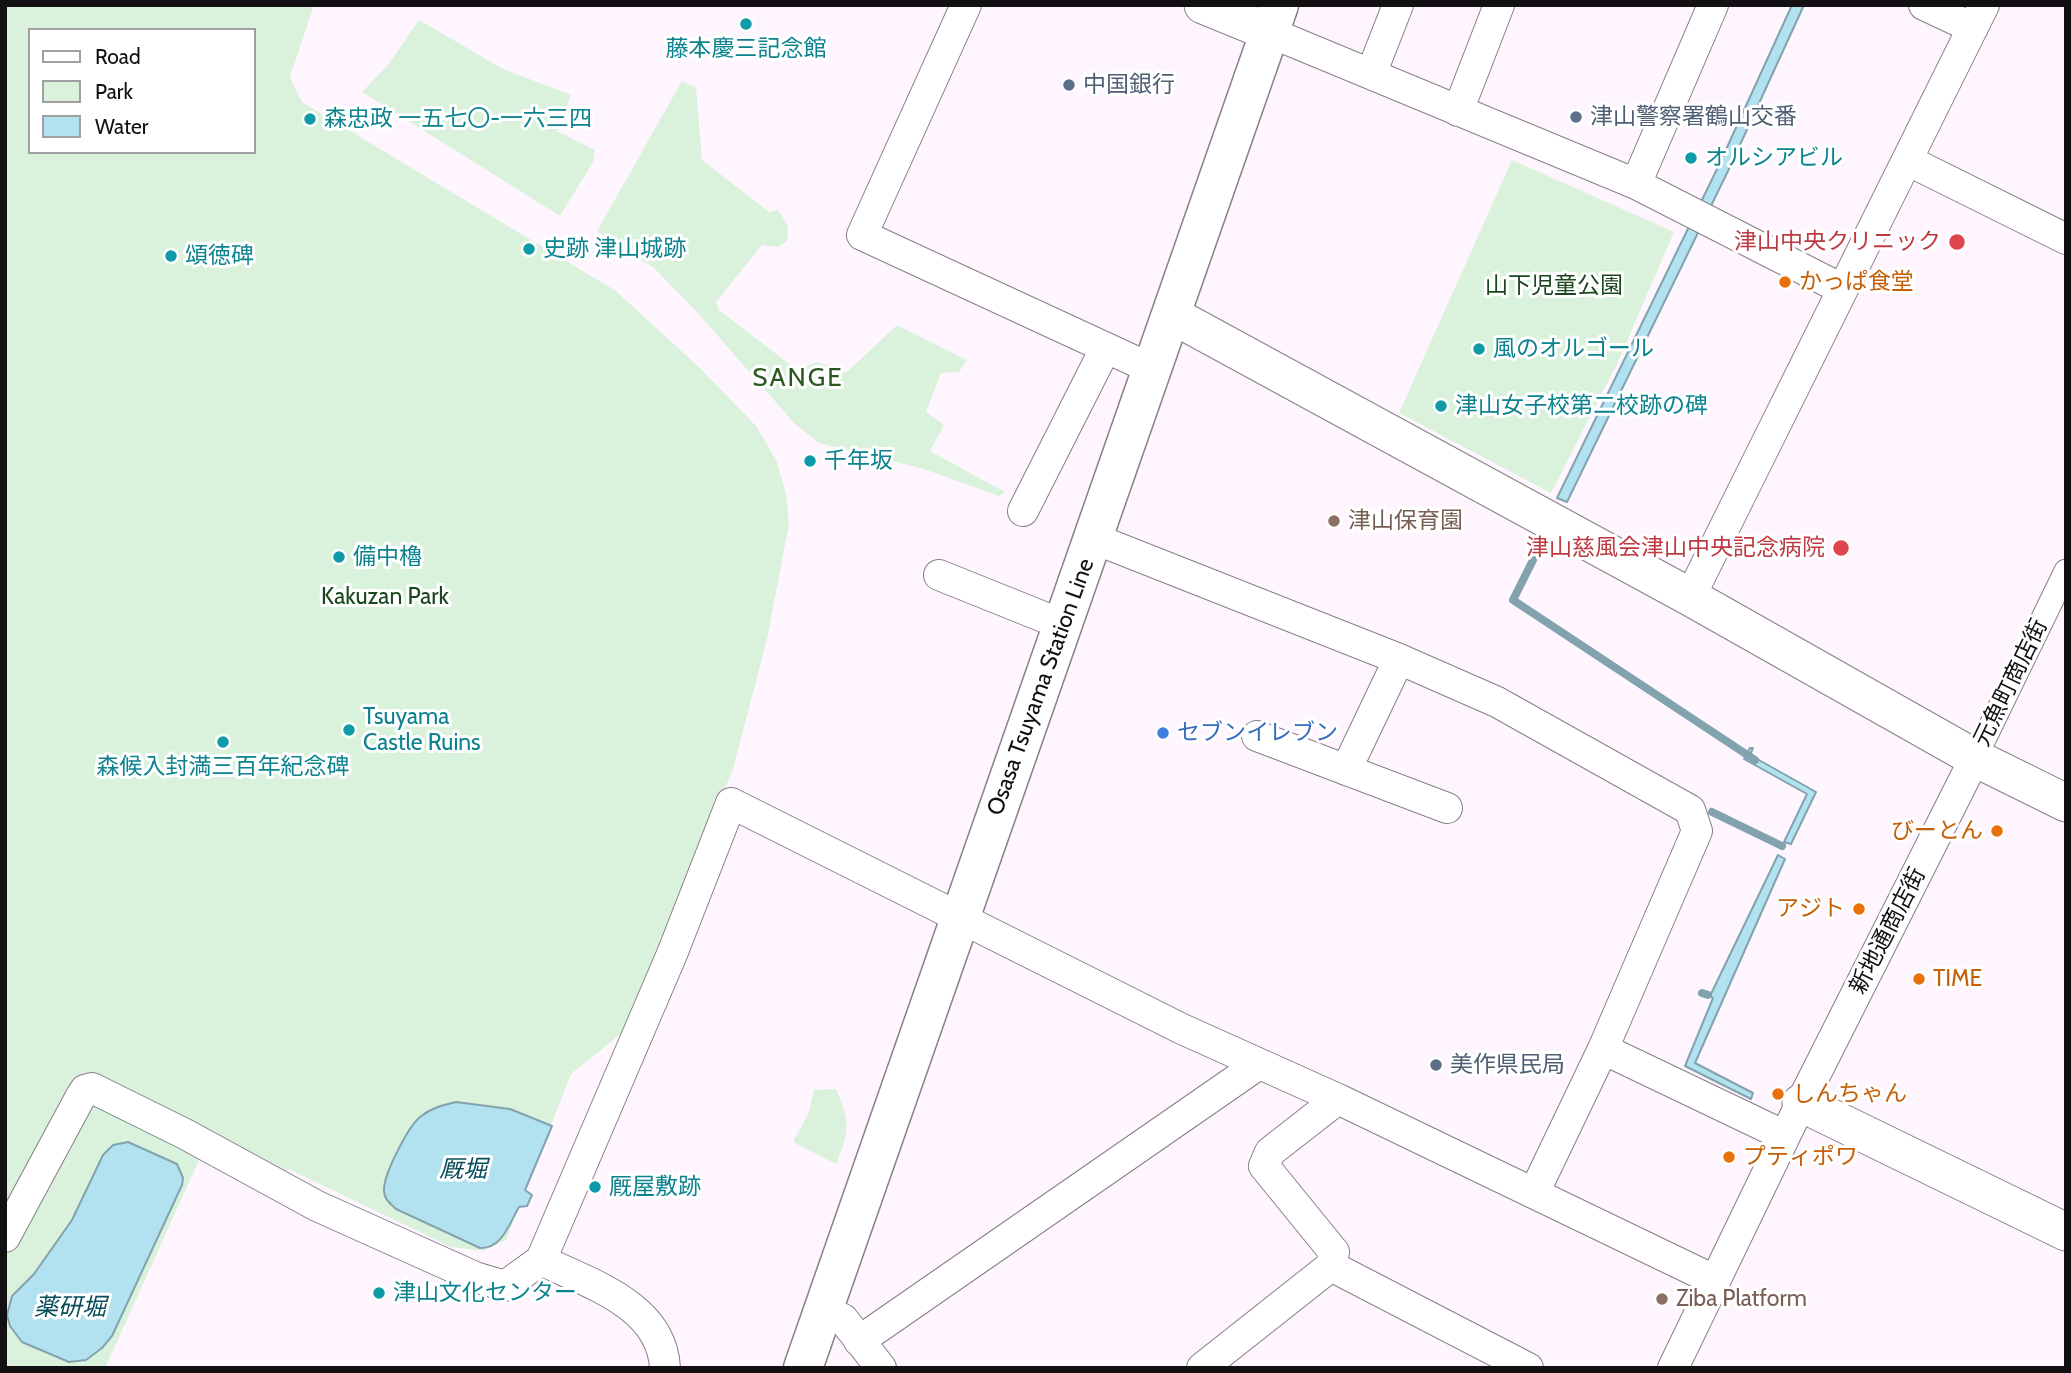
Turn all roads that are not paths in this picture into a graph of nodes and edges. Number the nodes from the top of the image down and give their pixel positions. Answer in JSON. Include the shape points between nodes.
{"nodes":[{"id":1,"x":966,"y":5,"type":"edge"},
{"id":2,"x":1203,"y":5,"type":"edge"},
{"id":3,"x":1398,"y":5,"type":"edge"},
{"id":4,"x":1499,"y":5,"type":"edge"},
{"id":5,"x":1713,"y":5,"type":"edge"},
{"id":6,"x":1924,"y":5,"type":"edge"},
{"id":7,"x":1978,"y":17,"type":"edge"},
{"id":8,"x":1274,"y":19,"type":"edge"},
{"id":9,"x":1371,"y":75,"type":"junction"},
{"id":10,"x":1458,"y":111,"type":"junction"},
{"id":11,"x":1907,"y":159,"type":"junction"},
{"id":12,"x":1636,"y":184,"type":"junction"},
{"id":13,"x":2066,"y":239,"type":"edge"},
{"id":14,"x":1842,"y":289,"type":"junction"},
{"id":15,"x":1172,"y":315,"type":"junction"},
{"id":16,"x":1105,"y":349,"type":"junction"},
{"id":17,"x":1152,"y":369,"type":"junction"},
{"id":18,"x":1023,"y":511,"type":"dead end"},
{"id":19,"x":1095,"y":539,"type":"junction"},
{"id":20,"x":2066,"y":571,"type":"edge"},
{"id":21,"x":939,"y":575,"type":"dead end"},
{"id":22,"x":1690,"y":597,"type":"junction"},
{"id":23,"x":1061,"y":624,"type":"junction"},
{"id":24,"x":1399,"y":659,"type":"junction"},
{"id":25,"x":1257,"y":736,"type":"dead end"},
{"id":26,"x":1975,"y":758,"type":"junction"},
{"id":27,"x":1346,"y":770,"type":"junction"},
{"id":28,"x":2066,"y":803,"type":"edge"},
{"id":29,"x":1447,"y":808,"type":"dead end"},
{"id":30,"x":959,"y":916,"type":"junction"},
{"id":31,"x":1603,"y":1049,"type":"junction"},
{"id":32,"x":1259,"y":1064,"type":"junction"},
{"id":33,"x":1338,"y":1099,"type":"junction"},
{"id":34,"x":1801,"y":1103,"type":"junction"},
{"id":35,"x":1785,"y":1136,"type":"junction"},
{"id":36,"x":1534,"y":1193,"type":"junction"},
{"id":37,"x":2066,"y":1232,"type":"edge"},
{"id":38,"x":5,"y":1237,"type":"edge"},
{"id":39,"x":541,"y":1260,"type":"junction"},
{"id":40,"x":1331,"y":1266,"type":"junction"},
{"id":41,"x":1714,"y":1280,"type":"junction"},
{"id":42,"x":823,"y":1310,"type":"junction"},
{"id":43,"x":859,"y":1340,"type":"junction"},
{"id":44,"x":665,"y":1368,"type":"edge"},
{"id":45,"x":803,"y":1368,"type":"edge"},
{"id":46,"x":881,"y":1368,"type":"edge"},
{"id":47,"x":1202,"y":1368,"type":"edge"},
{"id":48,"x":1528,"y":1368,"type":"edge"},
{"id":49,"x":1673,"y":1368,"type":"edge"}],
"edges":[{"from":1,"to":16,"type":"street","via":[[862,235]]},
{"from":2,"to":8,"type":"street"},
{"from":3,"to":9,"type":"street"},
{"from":4,"to":10,"type":"street"},
{"from":5,"to":12,"type":"street"},
{"from":6,"to":7,"type":"street"},
{"from":7,"to":11,"type":"street"},
{"from":8,"to":9,"type":"street"},
{"from":8,"to":15,"type":"main road","name":"Osasa Tsuyama Station Line"},
{"from":9,"to":10,"type":"street"},
{"from":10,"to":12,"type":"street"},
{"from":11,"to":13,"type":"street"},
{"from":11,"to":14,"type":"street"},
{"from":12,"to":14,"type":"street"},
{"from":14,"to":22,"type":"street"},
{"from":15,"to":17,"type":"main road","name":"Osasa Tsuyama Station Line"},
{"from":15,"to":22,"type":"street"},
{"from":16,"to":17,"type":"street"},
{"from":16,"to":18,"type":"street"},
{"from":17,"to":19,"type":"main road","name":"Osasa Tsuyama Station Line"},
{"from":19,"to":23,"type":"main road","name":"Osasa Tsuyama Station Line"},
{"from":19,"to":24,"type":"street"},
{"from":20,"to":26,"type":"street","name":"元魚町商店街"},
{"from":21,"to":23,"type":"street"},
{"from":22,"to":26,"type":"street"},
{"from":23,"to":30,"type":"main road","name":"Osasa Tsuyama Station Line"},
{"from":24,"to":27,"type":"street"},
{"from":24,"to":31,"type":"street","via":[[1497,702],[1690,810],[1697,831]]},
{"from":25,"to":27,"type":"street"},
{"from":26,"to":28,"type":"street"},
{"from":26,"to":34,"type":"street","name":"新地通商店街"},
{"from":27,"to":29,"type":"street"},
{"from":30,"to":32,"type":"street"},
{"from":30,"to":39,"type":"street","via":[[731,803]]},
{"from":30,"to":42,"type":"main road","name":"Osasa Tsuyama Station Line"},
{"from":31,"to":35,"type":"street"},
{"from":31,"to":36,"type":"street"},
{"from":32,"to":33,"type":"street"},
{"from":32,"to":43,"type":"street"},
{"from":33,"to":36,"type":"street"},
{"from":33,"to":40,"type":"street","via":[[1270,1152],[1264,1166],[1334,1252]]},
{"from":34,"to":35,"type":"street","name":"新地通商店街"},
{"from":34,"to":37,"type":"street"},
{"from":35,"to":41,"type":"street"},
{"from":36,"to":41,"type":"street"},
{"from":38,"to":39,"type":"street","via":[[85,1090],[92,1088],[317,1206],[475,1278],[505,1286]]},
{"from":39,"to":44,"type":"street","via":[[632,1307],[655,1329]]},
{"from":40,"to":47,"type":"street"},
{"from":40,"to":48,"type":"street"},
{"from":41,"to":49,"type":"street"},
{"from":42,"to":43,"type":"street","via":[[843,1320]]},
{"from":42,"to":45,"type":"main road","name":"Osasa Tsuyama Station Line"},
{"from":43,"to":46,"type":"street"}]}
